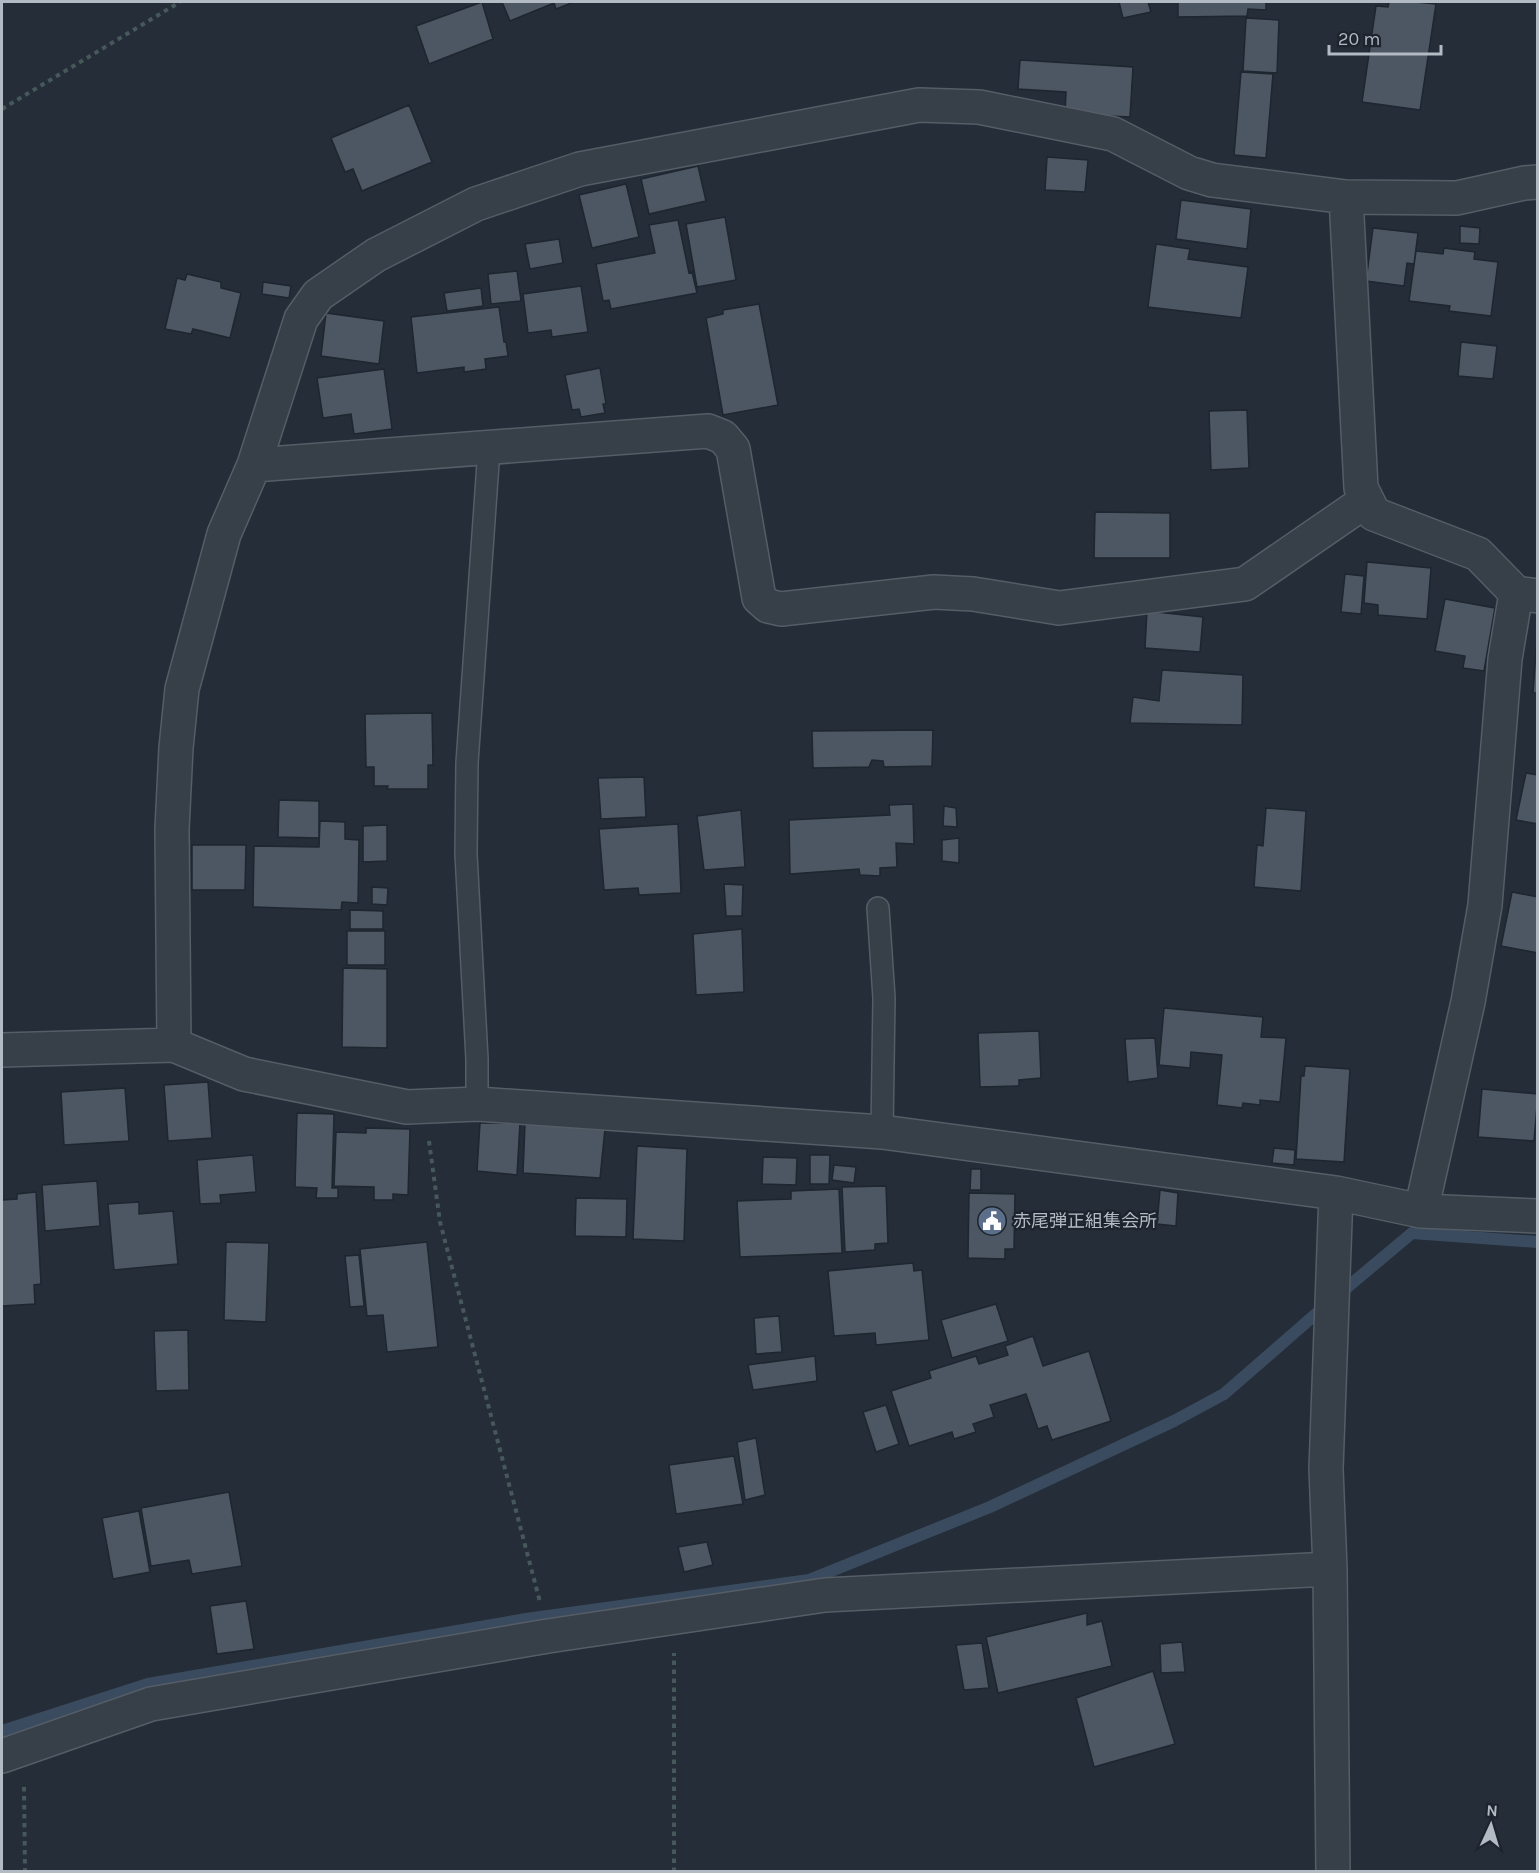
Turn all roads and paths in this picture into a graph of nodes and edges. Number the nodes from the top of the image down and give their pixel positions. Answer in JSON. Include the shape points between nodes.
{"nodes":[{"id":1,"x":180,"y":2,"type":"edge"},
{"id":2,"x":2,"y":109,"type":"edge"},
{"id":3,"x":1538,"y":182,"type":"edge"},
{"id":4,"x":1346,"y":197,"type":"junction"},
{"id":5,"x":489,"y":449,"type":"junction"},
{"id":6,"x":254,"y":465,"type":"junction"},
{"id":7,"x":1367,"y":500,"type":"junction"},
{"id":8,"x":1527,"y":594,"type":"edge"},
{"id":9,"x":878,"y":908,"type":"dead end"},
{"id":10,"x":174,"y":1045,"type":"junction"},
{"id":11,"x":2,"y":1050,"type":"edge"},
{"id":12,"x":477,"y":1104,"type":"junction"},
{"id":13,"x":424,"y":1107,"type":"junction"},
{"id":14,"x":882,"y":1132,"type":"junction"},
{"id":15,"x":1336,"y":1193,"type":"junction"},
{"id":16,"x":1421,"y":1211,"type":"junction"},
{"id":17,"x":1538,"y":1216,"type":"edge"},
{"id":18,"x":1330,"y":1569,"type":"junction"},
{"id":19,"x":674,"y":1617,"type":"junction"},
{"id":20,"x":548,"y":1635,"type":"junction"},
{"id":21,"x":13,"y":1752,"type":"edge"},
{"id":22,"x":25,"y":1872,"type":"edge"},
{"id":23,"x":674,"y":1872,"type":"edge"},
{"id":24,"x":1333,"y":1872,"type":"edge"}],
"edges":[{"from":1,"to":2,"type":"path"},
{"from":3,"to":4,"type":"street","via":[[1457,198]]},
{"from":4,"to":6,"type":"street","via":[[1212,180],[1189,173],[1113,134],[979,107],[919,105],[580,169],[476,204],[376,255],[318,295],[301,319]]},
{"from":4,"to":7,"type":"street","via":[[1361,488]]},
{"from":5,"to":6,"type":"street"},
{"from":5,"to":7,"type":"street","via":[[708,431],[723,437],[737,462],[759,598],[768,606],[781,609],[934,592],[1059,608],[1245,584]]},
{"from":5,"to":12,"type":"lane","via":[[467,762],[466,854]]},
{"from":6,"to":10,"type":"street","via":[[224,534],[182,689],[172,829]]},
{"from":7,"to":8,"type":"street","via":[[1374,514],[1478,554]]},
{"from":8,"to":16,"type":"street","via":[[1505,659],[1485,905],[1468,1002]]},
{"from":9,"to":14,"type":"lane","via":[[884,998]]},
{"from":10,"to":11,"type":"street"},
{"from":10,"to":13,"type":"street","via":[[244,1074],[407,1107]]},
{"from":12,"to":13,"type":"street"},
{"from":12,"to":14,"type":"street"},
{"from":13,"to":20,"type":"path","via":[[440,1222]]},
{"from":14,"to":15,"type":"street"},
{"from":15,"to":16,"type":"street"},
{"from":15,"to":18,"type":"street","via":[[1326,1469]]},
{"from":16,"to":17,"type":"street"},
{"from":18,"to":19,"type":"street","via":[[825,1594]]},
{"from":18,"to":24,"type":"street"},
{"from":19,"to":20,"type":"street"},
{"from":19,"to":23,"type":"path"},
{"from":20,"to":21,"type":"street","via":[[151,1704]]},
{"from":21,"to":22,"type":"path"}]}
